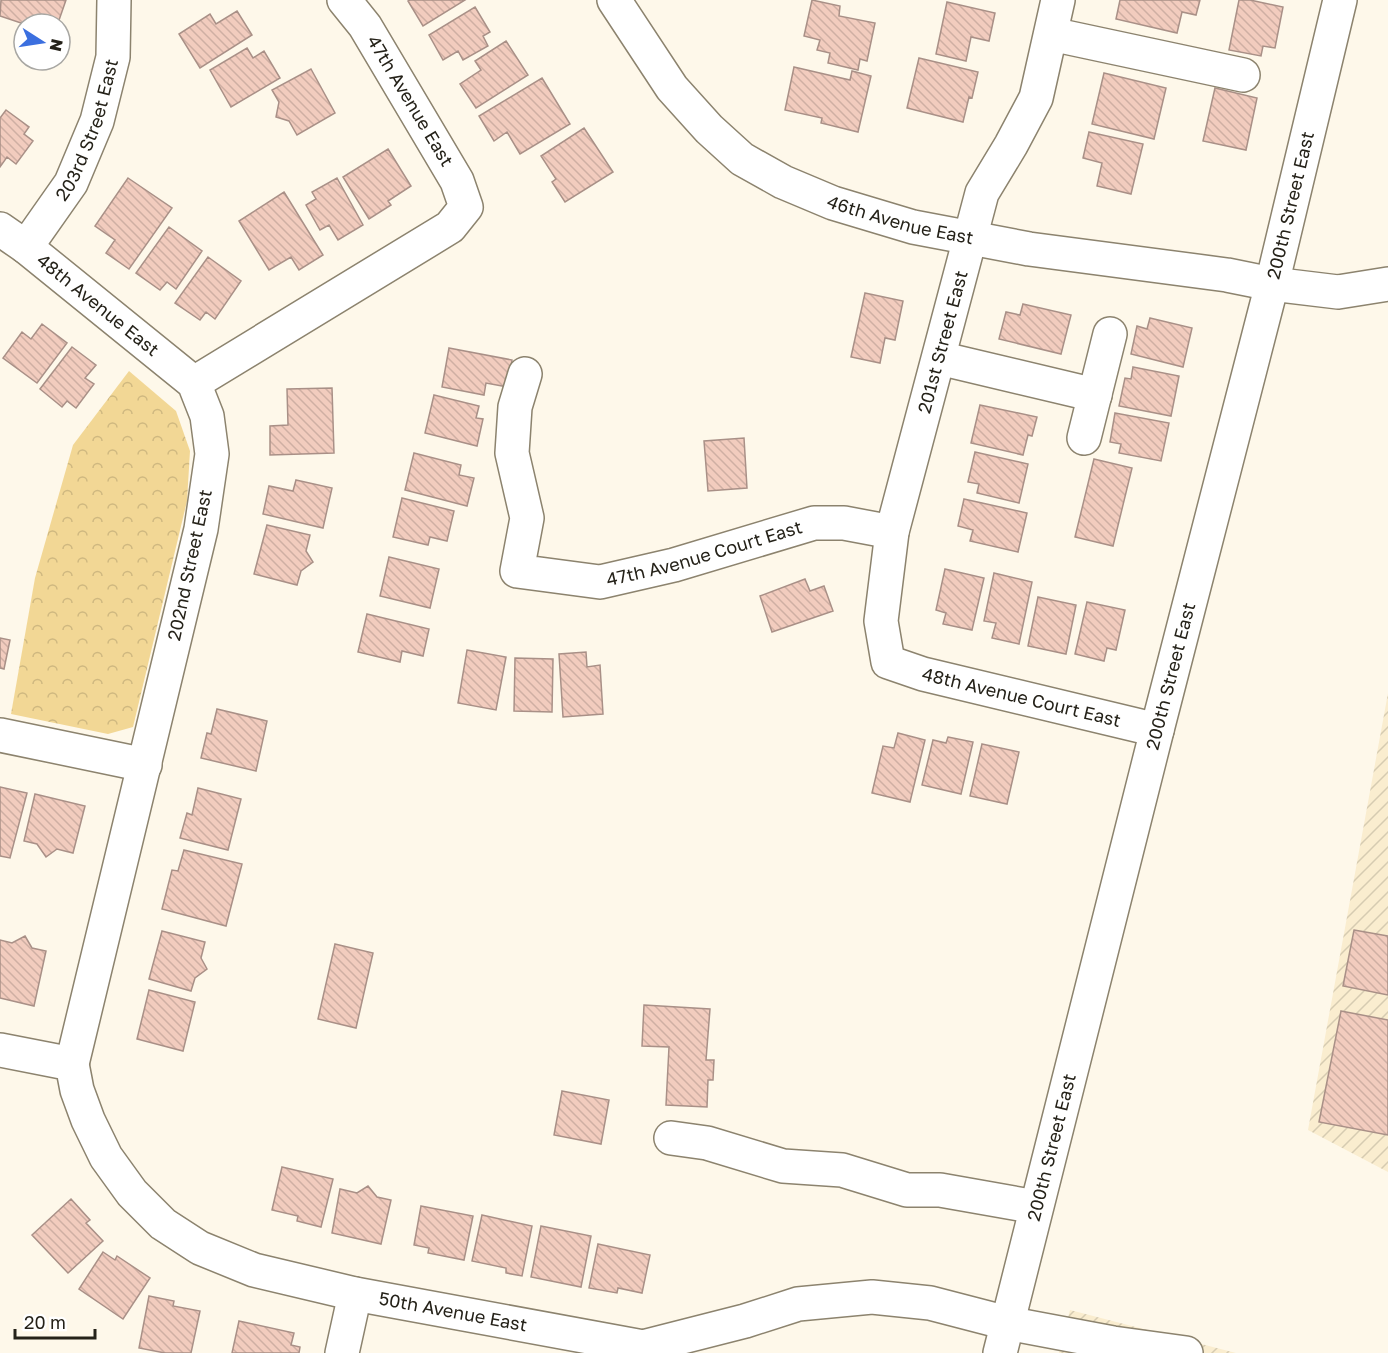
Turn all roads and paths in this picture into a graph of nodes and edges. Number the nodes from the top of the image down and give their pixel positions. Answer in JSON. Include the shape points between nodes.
{"nodes":[{"id":1,"x":114,"y":0,"type":"edge"},
{"id":2,"x":345,"y":0,"type":"edge"},
{"id":3,"x":614,"y":0,"type":"edge"},
{"id":4,"x":1058,"y":0,"type":"edge"},
{"id":5,"x":1340,"y":0,"type":"edge"},
{"id":6,"x":1051,"y":34,"type":"junction"},
{"id":7,"x":1243,"y":75,"type":"dead end"},
{"id":8,"x":13,"y":238,"type":"edge"},
{"id":9,"x":971,"y":238,"type":"junction"},
{"id":10,"x":1272,"y":284,"type":"junction"},
{"id":11,"x":1388,"y":284,"type":"edge"},
{"id":12,"x":1110,"y":334,"type":"dead end"},
{"id":13,"x":939,"y":358,"type":"junction"},
{"id":14,"x":525,"y":374,"type":"dead end"},
{"id":15,"x":194,"y":383,"type":"junction"},
{"id":16,"x":1095,"y":395,"type":"junction"},
{"id":17,"x":1084,"y":438,"type":"dead end"},
{"id":18,"x":892,"y":532,"type":"junction"},
{"id":19,"x":888,"y":662,"type":"joint"},
{"id":20,"x":1157,"y":730,"type":"junction"},
{"id":21,"x":0,"y":735,"type":"edge"},
{"id":22,"x":144,"y":765,"type":"junction"},
{"id":23,"x":0,"y":1050,"type":"edge"},
{"id":24,"x":72,"y":1064,"type":"junction"},
{"id":25,"x":671,"y":1138,"type":"dead end"},
{"id":26,"x":1036,"y":1207,"type":"junction"},
{"id":27,"x":355,"y":1294,"type":"junction"},
{"id":28,"x":1004,"y":1338,"type":"edge"},
{"id":29,"x":643,"y":1350,"type":"edge"},
{"id":30,"x":342,"y":1353,"type":"edge"},
{"id":31,"x":1186,"y":1353,"type":"edge"}],
"edges":[{"from":1,"to":8,"type":"street","name":"203rd Street East","via":[[112,57],[97,121],[71,183]]},
{"from":2,"to":15,"type":"street","name":"47th Avenue East","via":[[365,26],[457,181],[466,207],[450,227]]},
{"from":3,"to":9,"type":"street","name":"46th Avenue East","via":[[672,88],[742,159],[833,203]]},
{"from":4,"to":6,"type":"street","name":"201st Street East"},
{"from":5,"to":10,"type":"street","name":"200th Street East"},
{"from":6,"to":7,"type":"street"},
{"from":6,"to":9,"type":"street","name":"201st Street East","via":[[1036,98],[982,193]]},
{"from":8,"to":15,"type":"street","name":"48th Avenue East"},
{"from":9,"to":10,"type":"street","name":"46th Avenue East"},
{"from":9,"to":13,"type":"street","name":"201st Street East"},
{"from":10,"to":11,"type":"street","name":"46th Avenue East","via":[[1338,292]]},
{"from":10,"to":20,"type":"street","name":"200th Street East"},
{"from":12,"to":16,"type":"street"},
{"from":13,"to":16,"type":"street"},
{"from":13,"to":18,"type":"street","name":"201st Street East"},
{"from":14,"to":18,"type":"street","name":"47th Avenue Court East","via":[[515,407],[512,453],[527,518],[517,572],[600,582],[814,524],[844,523]]},
{"from":15,"to":22,"type":"street","name":"202nd Street East","via":[[207,416],[212,454],[201,529]]},
{"from":16,"to":17,"type":"street"},
{"from":18,"to":19,"type":"street","name":"201st Street East","via":[[881,621]]},
{"from":19,"to":20,"type":"street","name":"48th Avenue Court East","via":[[923,674]]},
{"from":20,"to":26,"type":"street","name":"200th Street East"},
{"from":21,"to":22,"type":"street"},
{"from":22,"to":24,"type":"street","name":"202nd Street East"},
{"from":23,"to":24,"type":"street"},
{"from":24,"to":27,"type":"street","name":"50th Avenue East","via":[[77,1090],[106,1157],[132,1193],[163,1224],[200,1248],[254,1269]]},
{"from":25,"to":26,"type":"street","via":[[707,1143],[783,1166],[842,1170],[907,1190],[940,1190]]},
{"from":26,"to":28,"type":"street","name":"200th Street East"},
{"from":27,"to":29,"type":"street","name":"50th Avenue East"},
{"from":27,"to":30,"type":"street"},
{"from":28,"to":29,"type":"street","name":"50th Avenue East","via":[[930,1303],[872,1297],[798,1304]]},
{"from":28,"to":31,"type":"street","name":"50th Avenue East","via":[[1113,1343]]}]}
